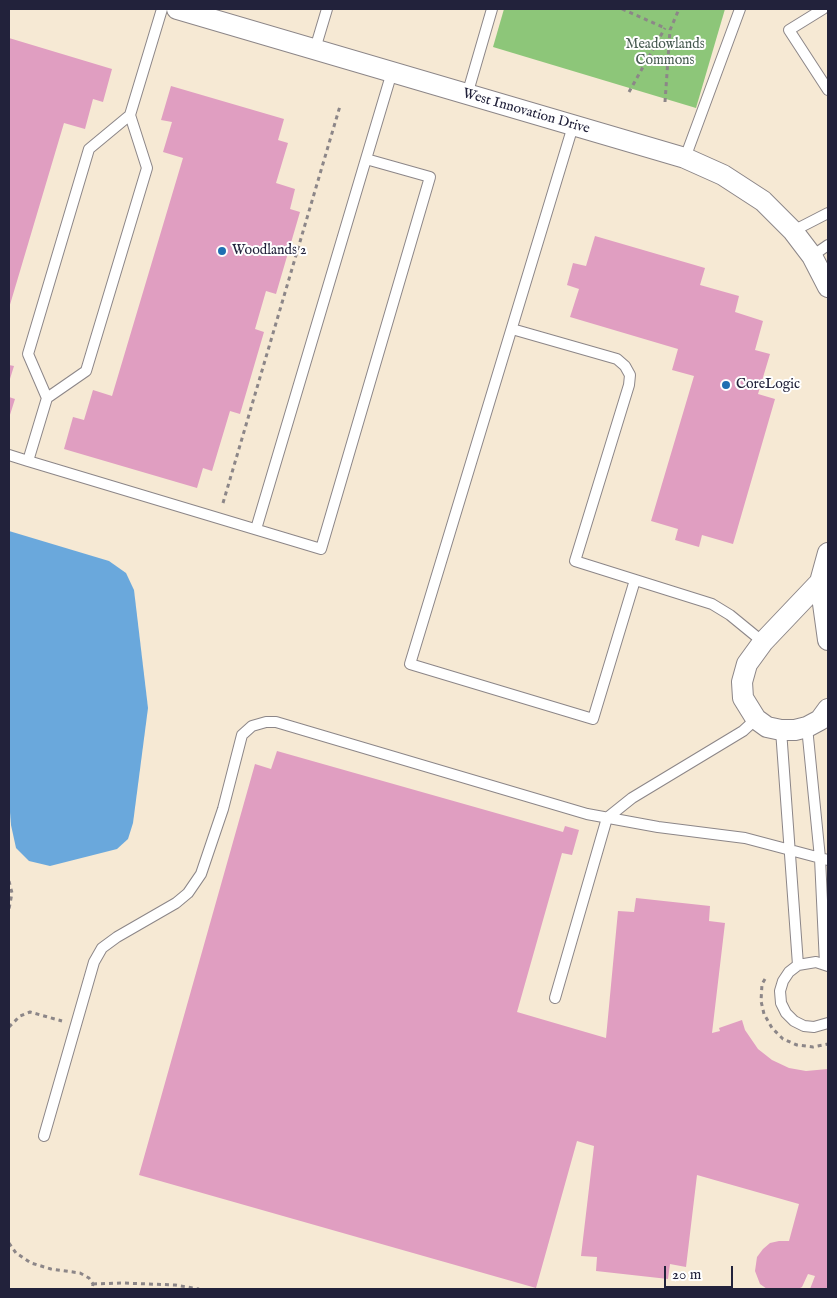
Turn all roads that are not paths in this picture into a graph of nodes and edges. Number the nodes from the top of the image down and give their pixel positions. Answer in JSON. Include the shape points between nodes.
{"nodes":[{"id":1,"x":162,"y":9,"type":"edge"},
{"id":2,"x":177,"y":9,"type":"edge"},
{"id":3,"x":327,"y":9,"type":"edge"},
{"id":4,"x":492,"y":9,"type":"edge"},
{"id":5,"x":740,"y":9,"type":"edge"},
{"id":6,"x":824,"y":9,"type":"edge"},
{"id":7,"x":315,"y":49,"type":"junction"},
{"id":8,"x":392,"y":72,"type":"junction"},
{"id":9,"x":828,"y":90,"type":"edge"},
{"id":10,"x":467,"y":95,"type":"junction"},
{"id":11,"x":130,"y":115,"type":"junction"},
{"id":12,"x":573,"y":126,"type":"junction"},
{"id":13,"x":685,"y":158,"type":"junction"},
{"id":14,"x":366,"y":159,"type":"junction"},
{"id":15,"x":828,"y":213,"type":"edge"},
{"id":16,"x":793,"y":232,"type":"junction"},
{"id":17,"x":820,"y":251,"type":"edge"},
{"id":18,"x":828,"y":288,"type":"edge"},
{"id":19,"x":512,"y":329,"type":"junction"},
{"id":20,"x":47,"y":398,"type":"junction"},
{"id":21,"x":9,"y":455,"type":"edge"},
{"id":22,"x":28,"y":461,"type":"junction"},
{"id":23,"x":256,"y":529,"type":"junction"},
{"id":24,"x":828,"y":553,"type":"edge"},
{"id":25,"x":635,"y":580,"type":"junction"},
{"id":26,"x":820,"y":582,"type":"junction"},
{"id":27,"x":827,"y":618,"type":"edge"},
{"id":28,"x":828,"y":640,"type":"edge"},
{"id":29,"x":763,"y":642,"type":"junction"},
{"id":30,"x":828,"y":709,"type":"edge"},
{"id":31,"x":756,"y":719,"type":"junction"},
{"id":32,"x":807,"y":727,"type":"junction"},
{"id":33,"x":781,"y":730,"type":"junction"},
{"id":34,"x":607,"y":818,"type":"junction"},
{"id":35,"x":789,"y":850,"type":"junction"},
{"id":36,"x":824,"y":859,"type":"edge"},
{"id":37,"x":798,"y":965,"type":"junction"},
{"id":38,"x":827,"y":965,"type":"edge"},
{"id":39,"x":555,"y":998,"type":"dead end"},
{"id":40,"x":828,"y":1023,"type":"edge"},
{"id":41,"x":44,"y":1136,"type":"dead end"}],
"edges":[{"from":1,"to":11,"type":"lane"},
{"from":2,"to":7,"type":"street","name":"West Innovation Drive"},
{"from":3,"to":7,"type":"lane"},
{"from":4,"to":10,"type":"lane"},
{"from":5,"to":13,"type":"lane"},
{"from":6,"to":9,"type":"lane","via":[[789,30]]},
{"from":7,"to":8,"type":"street","name":"West Innovation Drive"},
{"from":8,"to":10,"type":"street","name":"West Innovation Drive"},
{"from":8,"to":14,"type":"lane"},
{"from":10,"to":12,"type":"street","name":"West Innovation Drive"},
{"from":11,"to":20,"type":"lane","via":[[89,150],[28,354]]},
{"from":11,"to":20,"type":"lane","via":[[147,168],[86,371]]},
{"from":12,"to":13,"type":"street","name":"West Innovation Drive"},
{"from":12,"to":19,"type":"lane"},
{"from":13,"to":16,"type":"street","name":"West Innovation Drive","via":[[723,174],[763,201]]},
{"from":14,"to":23,"type":"lane"},
{"from":14,"to":23,"type":"lane","via":[[430,177],[321,549]]},
{"from":15,"to":16,"type":"lane"},
{"from":16,"to":17,"type":"street","name":"West Innovation Drive"},
{"from":17,"to":18,"type":"street","name":"West Innovation Drive"},
{"from":19,"to":25,"type":"lane","via":[[617,359],[630,375],[575,561]]},
{"from":19,"to":25,"type":"lane","via":[[410,664],[593,719]]},
{"from":20,"to":22,"type":"lane"},
{"from":21,"to":22,"type":"lane"},
{"from":22,"to":23,"type":"lane"},
{"from":24,"to":26,"type":"street"},
{"from":25,"to":29,"type":"lane","via":[[712,604]]},
{"from":26,"to":27,"type":"street"},
{"from":26,"to":29,"type":"street"},
{"from":27,"to":28,"type":"street"},
{"from":29,"to":31,"type":"street","via":[[747,664],[742,682],[742,698]]},
{"from":30,"to":32,"type":"street","via":[[820,720]]},
{"from":31,"to":33,"type":"street"},
{"from":31,"to":34,"type":"lane","via":[[743,731],[632,798]]},
{"from":32,"to":33,"type":"street"},
{"from":32,"to":36,"type":"lane"},
{"from":33,"to":35,"type":"lane"},
{"from":34,"to":35,"type":"lane","via":[[745,838]]},
{"from":34,"to":39,"type":"lane"},
{"from":34,"to":41,"type":"lane","via":[[276,722],[252,726],[242,735],[223,809],[201,874],[188,893],[176,903],[117,937],[102,948],[94,962]]},
{"from":35,"to":36,"type":"lane"},
{"from":35,"to":37,"type":"lane"},
{"from":36,"to":38,"type":"lane"},
{"from":37,"to":38,"type":"lane","via":[[816,962]]},
{"from":37,"to":40,"type":"lane","via":[[789,972],[780,992],[786,1013],[804,1026]]}]}
